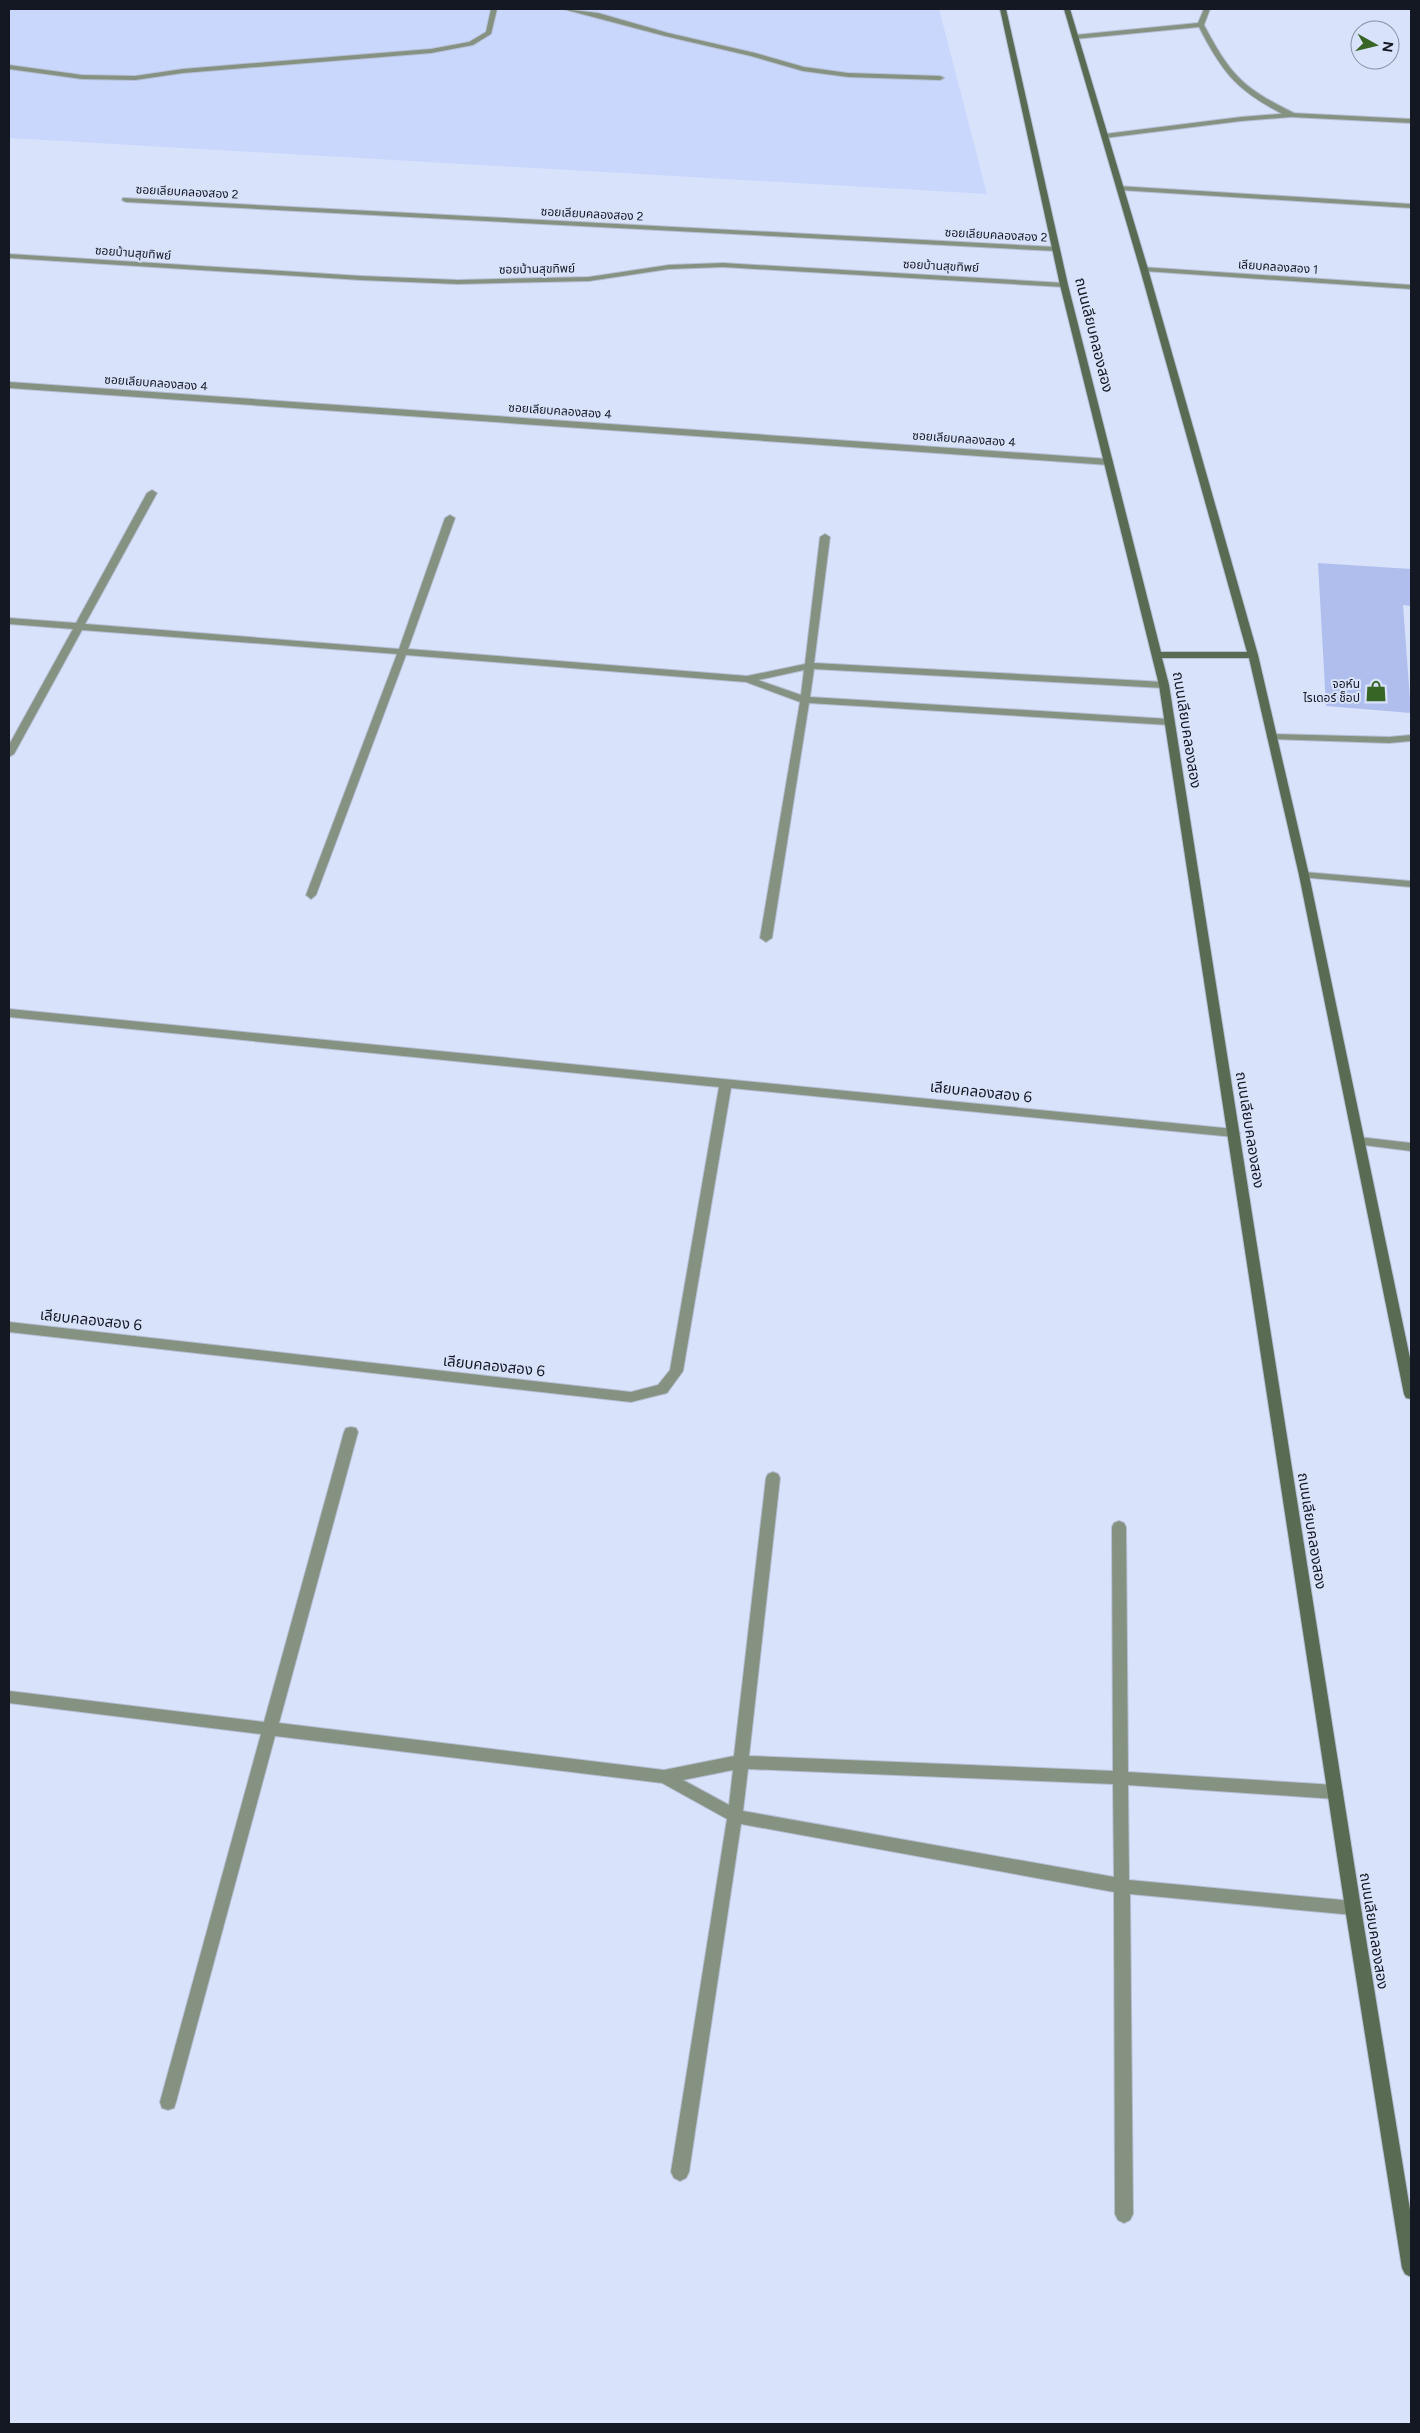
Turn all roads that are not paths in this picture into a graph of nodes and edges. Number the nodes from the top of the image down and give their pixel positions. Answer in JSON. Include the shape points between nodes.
{"nodes":[{"id":1,"x":494,"y":9,"type":"edge"},
{"id":2,"x":566,"y":9,"type":"edge"},
{"id":3,"x":1004,"y":9,"type":"edge"},
{"id":4,"x":1067,"y":9,"type":"edge"},
{"id":5,"x":1207,"y":9,"type":"edge"},
{"id":6,"x":1201,"y":25,"type":"junction"},
{"id":7,"x":1075,"y":37,"type":"junction"},
{"id":8,"x":9,"y":67,"type":"edge"},
{"id":9,"x":940,"y":78,"type":"dead end"},
{"id":10,"x":1291,"y":115,"type":"junction"},
{"id":11,"x":1411,"y":121,"type":"edge"},
{"id":12,"x":1105,"y":136,"type":"junction"},
{"id":13,"x":1120,"y":188,"type":"junction"},
{"id":14,"x":126,"y":200,"type":"dead end"},
{"id":15,"x":1411,"y":206,"type":"edge"},
{"id":16,"x":1056,"y":249,"type":"junction"},
{"id":17,"x":9,"y":256,"type":"edge"},
{"id":18,"x":1144,"y":270,"type":"junction"},
{"id":19,"x":1064,"y":285,"type":"junction"},
{"id":20,"x":1411,"y":287,"type":"edge"},
{"id":21,"x":9,"y":385,"type":"edge"},
{"id":22,"x":1109,"y":462,"type":"junction"},
{"id":23,"x":152,"y":493,"type":"dead end"},
{"id":24,"x":450,"y":518,"type":"dead end"},
{"id":25,"x":825,"y":537,"type":"dead end"},
{"id":26,"x":9,"y":621,"type":"edge"},
{"id":27,"x":79,"y":627,"type":"junction"},
{"id":28,"x":402,"y":653,"type":"junction"},
{"id":29,"x":1157,"y":654,"type":"junction"},
{"id":30,"x":1253,"y":655,"type":"junction"},
{"id":31,"x":808,"y":666,"type":"junction"},
{"id":32,"x":747,"y":679,"type":"junction"},
{"id":33,"x":1164,"y":685,"type":"junction"},
{"id":34,"x":805,"y":700,"type":"junction"},
{"id":35,"x":1169,"y":722,"type":"junction"},
{"id":36,"x":1272,"y":737,"type":"junction"},
{"id":37,"x":1411,"y":738,"type":"edge"},
{"id":38,"x":9,"y":754,"type":"edge"},
{"id":39,"x":1304,"y":875,"type":"junction"},
{"id":40,"x":1411,"y":884,"type":"edge"},
{"id":41,"x":311,"y":895,"type":"dead end"},
{"id":42,"x":766,"y":938,"type":"dead end"},
{"id":43,"x":9,"y":1013,"type":"edge"},
{"id":44,"x":726,"y":1083,"type":"junction"},
{"id":45,"x":1234,"y":1133,"type":"junction"},
{"id":46,"x":1359,"y":1141,"type":"junction"},
{"id":47,"x":1411,"y":1147,"type":"edge"},
{"id":48,"x":9,"y":1327,"type":"edge"},
{"id":49,"x":1411,"y":1394,"type":"edge"},
{"id":50,"x":351,"y":1432,"type":"dead end"},
{"id":51,"x":773,"y":1478,"type":"dead end"},
{"id":52,"x":1119,"y":1527,"type":"dead end"},
{"id":53,"x":9,"y":1698,"type":"edge"},
{"id":54,"x":270,"y":1728,"type":"junction"},
{"id":55,"x":740,"y":1762,"type":"junction"},
{"id":56,"x":664,"y":1777,"type":"junction"},
{"id":57,"x":1121,"y":1778,"type":"junction"},
{"id":58,"x":1336,"y":1792,"type":"junction"},
{"id":59,"x":735,"y":1816,"type":"junction"},
{"id":60,"x":1122,"y":1886,"type":"junction"},
{"id":61,"x":1353,"y":1908,"type":"junction"},
{"id":62,"x":168,"y":2102,"type":"dead end"},
{"id":63,"x":680,"y":2172,"type":"dead end"},
{"id":64,"x":1124,"y":2214,"type":"dead end"},
{"id":65,"x":1411,"y":2268,"type":"edge"}],
"edges":[{"from":1,"to":8,"type":"street","via":[[489,33],[471,44],[431,51],[183,71],[136,78],[82,78]]},
{"from":2,"to":9,"type":"street","via":[[803,69],[848,76]]},
{"from":3,"to":16,"type":"main road","name":"ถนนเลียบคลองสอง"},
{"from":4,"to":7,"type":"main road"},
{"from":5,"to":6,"type":"street"},
{"from":6,"to":7,"type":"street"},
{"from":6,"to":10,"type":"street","via":[[1222,67],[1238,85],[1255,98]]},
{"from":7,"to":12,"type":"main road"},
{"from":10,"to":11,"type":"street"},
{"from":10,"to":12,"type":"street"},
{"from":12,"to":13,"type":"main road"},
{"from":13,"to":15,"type":"street"},
{"from":13,"to":18,"type":"main road"},
{"from":14,"to":16,"type":"street","name":"ซอยเลียบคลองสอง 2"},
{"from":16,"to":19,"type":"main road","name":"ถนนเลียบคลองสอง"},
{"from":17,"to":19,"type":"street","name":"ซอยบ้านสุขทิพย์","via":[[458,282],[589,279],[669,267],[723,265]]},
{"from":18,"to":20,"type":"street","name":"เลียบคลองสอง 1"},
{"from":18,"to":30,"type":"main road"},
{"from":19,"to":22,"type":"main road","name":"ถนนเลียบคลองสอง"},
{"from":21,"to":22,"type":"street","name":"ซอยเลียบคลองสอง 4"},
{"from":22,"to":29,"type":"main road","name":"ถนนเลียบคลองสอง"},
{"from":23,"to":27,"type":"street"},
{"from":24,"to":28,"type":"street"},
{"from":25,"to":31,"type":"street"},
{"from":26,"to":27,"type":"street"},
{"from":27,"to":28,"type":"street"},
{"from":27,"to":38,"type":"street"},
{"from":28,"to":32,"type":"street"},
{"from":28,"to":41,"type":"street"},
{"from":29,"to":30,"type":"main road"},
{"from":29,"to":33,"type":"main road","name":"ถนนเลียบคลองสอง"},
{"from":30,"to":36,"type":"main road"},
{"from":31,"to":32,"type":"street"},
{"from":31,"to":33,"type":"street"},
{"from":31,"to":34,"type":"street"},
{"from":32,"to":34,"type":"street"},
{"from":33,"to":35,"type":"main road","name":"ถนนเลียบคลองสอง"},
{"from":34,"to":35,"type":"street"},
{"from":34,"to":42,"type":"street"},
{"from":35,"to":45,"type":"main road","name":"ถนนเลียบคลองสอง"},
{"from":36,"to":37,"type":"street"},
{"from":36,"to":39,"type":"main road"},
{"from":39,"to":40,"type":"street"},
{"from":39,"to":46,"type":"main road"},
{"from":43,"to":44,"type":"street","name":"เลียบคลองสอง 6"},
{"from":44,"to":45,"type":"street","name":"เลียบคลองสอง 6"},
{"from":44,"to":48,"type":"street","name":"เลียบคลองสอง 6","via":[[676,1371],[662,1389],[631,1398]]},
{"from":45,"to":58,"type":"main road","name":"ถนนเลียบคลองสอง"},
{"from":46,"to":47,"type":"street"},
{"from":46,"to":49,"type":"main road"},
{"from":50,"to":54,"type":"street"},
{"from":51,"to":55,"type":"street"},
{"from":52,"to":57,"type":"street"},
{"from":53,"to":54,"type":"street"},
{"from":54,"to":56,"type":"street"},
{"from":54,"to":62,"type":"street"},
{"from":55,"to":56,"type":"street"},
{"from":55,"to":57,"type":"street"},
{"from":55,"to":59,"type":"street"},
{"from":56,"to":59,"type":"street"},
{"from":57,"to":58,"type":"street"},
{"from":57,"to":60,"type":"street"},
{"from":58,"to":61,"type":"main road","name":"ถนนเลียบคลองสอง"},
{"from":59,"to":60,"type":"street"},
{"from":59,"to":63,"type":"street"},
{"from":60,"to":61,"type":"street"},
{"from":60,"to":64,"type":"street"},
{"from":61,"to":65,"type":"main road","name":"ถนนเลียบคลองสอง"}]}
